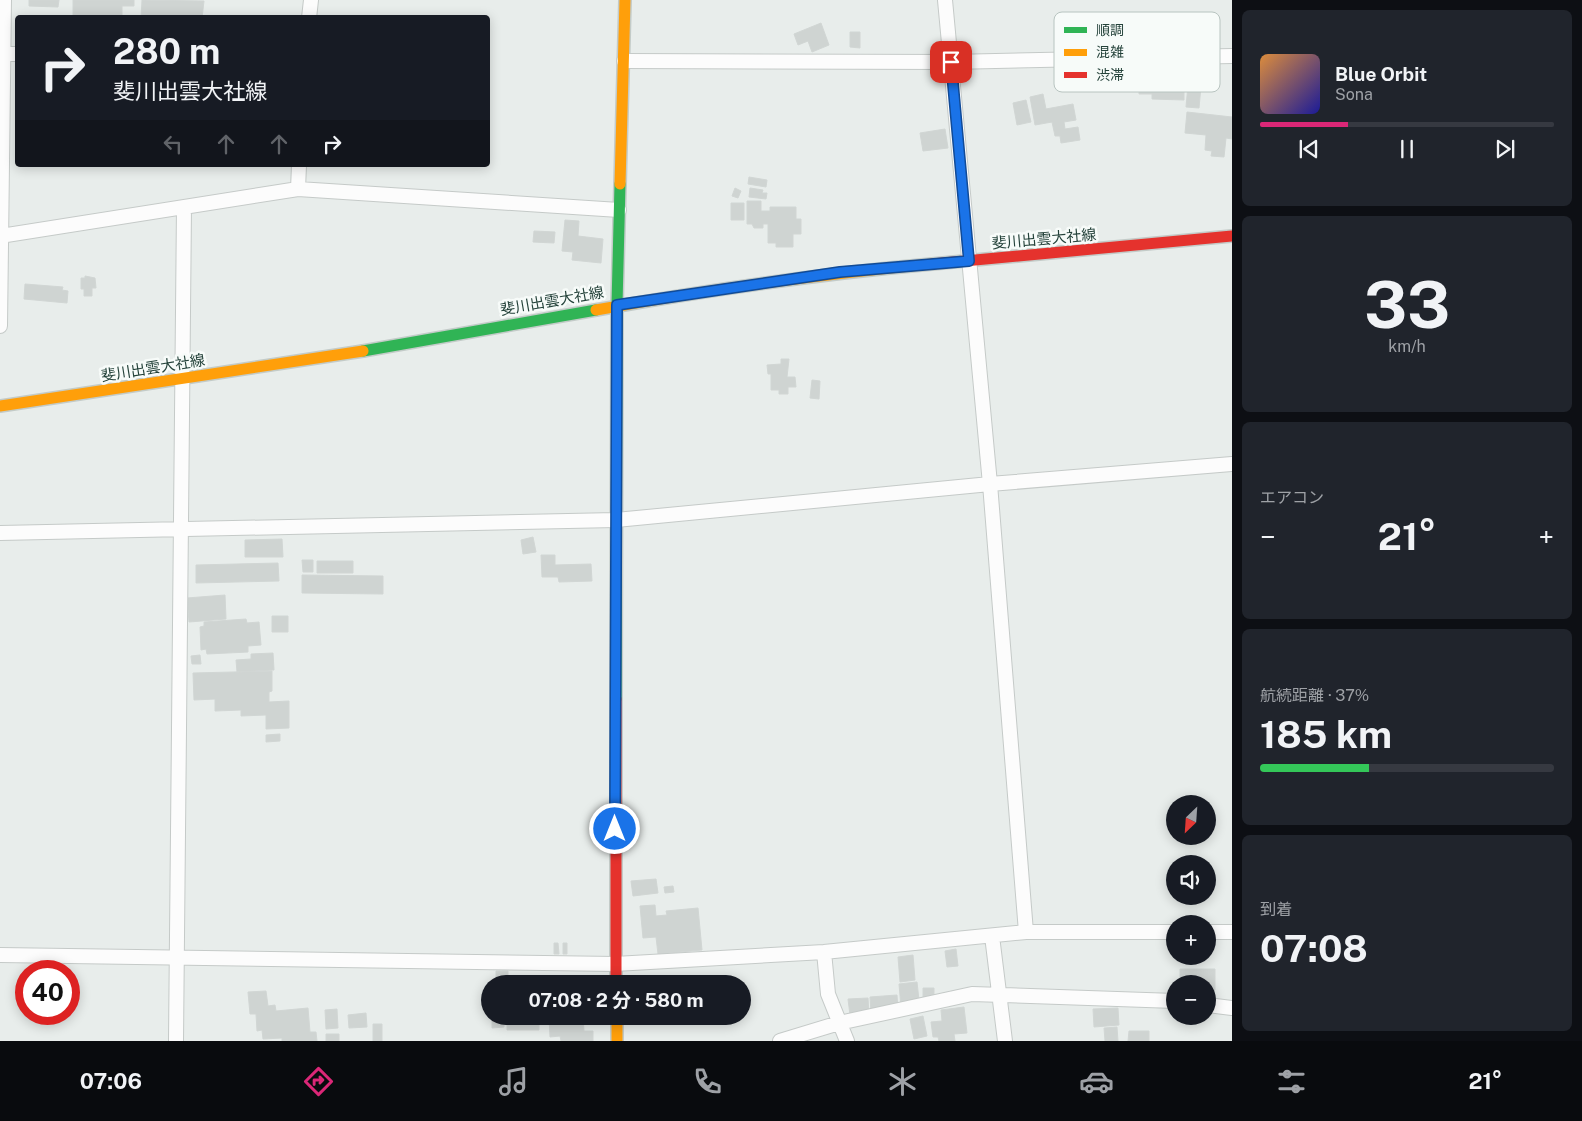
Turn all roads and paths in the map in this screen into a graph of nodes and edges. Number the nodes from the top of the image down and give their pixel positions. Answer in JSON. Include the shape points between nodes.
{"nodes":[{"id":1,"x":4,"y":0,"type":"edge"},
{"id":2,"x":310,"y":0,"type":"edge"},
{"id":3,"x":625,"y":0,"type":"edge"},
{"id":4,"x":945,"y":0,"type":"edge"},
{"id":5,"x":309,"y":15,"type":"edge"},
{"id":6,"x":11,"y":54,"type":"edge"},
{"id":7,"x":1054,"y":60,"type":"edge"},
{"id":8,"x":624,"y":61,"type":"junction"},
{"id":9,"x":951,"y":62,"type":"junction"},
{"id":10,"x":299,"y":167,"type":"edge"},
{"id":11,"x":298,"y":189,"type":"junction"},
{"id":12,"x":184,"y":207,"type":"junction"},
{"id":13,"x":619,"y":210,"type":"junction"},
{"id":14,"x":1,"y":236,"type":"edge"},
{"id":15,"x":1232,"y":236,"type":"edge"},
{"id":16,"x":969,"y":261,"type":"junction"},
{"id":17,"x":617,"y":305,"type":"junction"},
{"id":18,"x":0,"y":326,"type":"edge"},
{"id":19,"x":184,"y":379,"type":"junction"},
{"id":20,"x":0,"y":406,"type":"edge"},
{"id":21,"x":1232,"y":464,"type":"edge"},
{"id":22,"x":990,"y":484,"type":"junction"},
{"id":23,"x":616,"y":520,"type":"junction"},
{"id":24,"x":182,"y":528,"type":"junction"},
{"id":25,"x":0,"y":533,"type":"edge"},
{"id":26,"x":1026,"y":932,"type":"junction"},
{"id":27,"x":1166,"y":932,"type":"edge"},
{"id":28,"x":1216,"y":932,"type":"edge"},
{"id":29,"x":1232,"y":932,"type":"edge"},
{"id":30,"x":992,"y":936,"type":"junction"},
{"id":31,"x":824,"y":952,"type":"junction"},
{"id":32,"x":0,"y":955,"type":"edge"},
{"id":33,"x":176,"y":957,"type":"junction"},
{"id":34,"x":615,"y":964,"type":"junction"},
{"id":35,"x":616,"y":975,"type":"edge"},
{"id":36,"x":1000,"y":996,"type":"junction"},
{"id":37,"x":1166,"y":1001,"type":"edge"},
{"id":38,"x":1216,"y":1006,"type":"edge"},
{"id":39,"x":1232,"y":1008,"type":"edge"},
{"id":40,"x":838,"y":1023,"type":"junction"},
{"id":41,"x":616,"y":1025,"type":"edge"},
{"id":42,"x":176,"y":1041,"type":"edge"},
{"id":43,"x":617,"y":1041,"type":"edge"},
{"id":44,"x":780,"y":1041,"type":"edge"},
{"id":45,"x":847,"y":1041,"type":"edge"},
{"id":46,"x":1005,"y":1041,"type":"edge"}],
"edges":[{"from":1,"to":6,"type":"street"},
{"from":2,"to":5,"type":"street"},
{"from":3,"to":8,"type":"main road"},
{"from":4,"to":9,"type":"street"},
{"from":6,"to":14,"type":"street"},
{"from":7,"to":9,"type":"street"},
{"from":8,"to":9,"type":"street"},
{"from":8,"to":13,"type":"main road"},
{"from":9,"to":16,"type":"street"},
{"from":10,"to":11,"type":"street"},
{"from":11,"to":12,"type":"street"},
{"from":11,"to":13,"type":"street"},
{"from":12,"to":14,"type":"street"},
{"from":12,"to":19,"type":"street"},
{"from":13,"to":17,"type":"main road"},
{"from":14,"to":18,"type":"street"},
{"from":15,"to":16,"type":"main road","name":"斐川出雲大社線"},
{"from":16,"to":17,"type":"main road","name":"斐川出雲大社線","via":[[840,272]]},
{"from":16,"to":22,"type":"street"},
{"from":17,"to":19,"type":"main road","name":"斐川出雲大社線","via":[[387,347]]},
{"from":17,"to":23,"type":"main road"},
{"from":19,"to":20,"type":"main road","name":"斐川出雲大社線"},
{"from":19,"to":24,"type":"street"},
{"from":21,"to":22,"type":"street"},
{"from":22,"to":23,"type":"street"},
{"from":22,"to":26,"type":"street"},
{"from":23,"to":24,"type":"street"},
{"from":23,"to":34,"type":"main road"},
{"from":24,"to":25,"type":"street"},
{"from":24,"to":33,"type":"street"},
{"from":26,"to":27,"type":"street"},
{"from":26,"to":30,"type":"street"},
{"from":28,"to":29,"type":"street"},
{"from":30,"to":31,"type":"street"},
{"from":30,"to":36,"type":"street"},
{"from":31,"to":34,"type":"street"},
{"from":31,"to":40,"type":"street","via":[[828,994]]},
{"from":32,"to":33,"type":"street"},
{"from":33,"to":34,"type":"street"},
{"from":33,"to":42,"type":"street"},
{"from":34,"to":35,"type":"main road"},
{"from":36,"to":37,"type":"street"},
{"from":36,"to":40,"type":"street","via":[[972,994]]},
{"from":36,"to":46,"type":"street"},
{"from":38,"to":39,"type":"street"},
{"from":40,"to":44,"type":"street"},
{"from":40,"to":45,"type":"street"},
{"from":41,"to":43,"type":"main road"}]}
